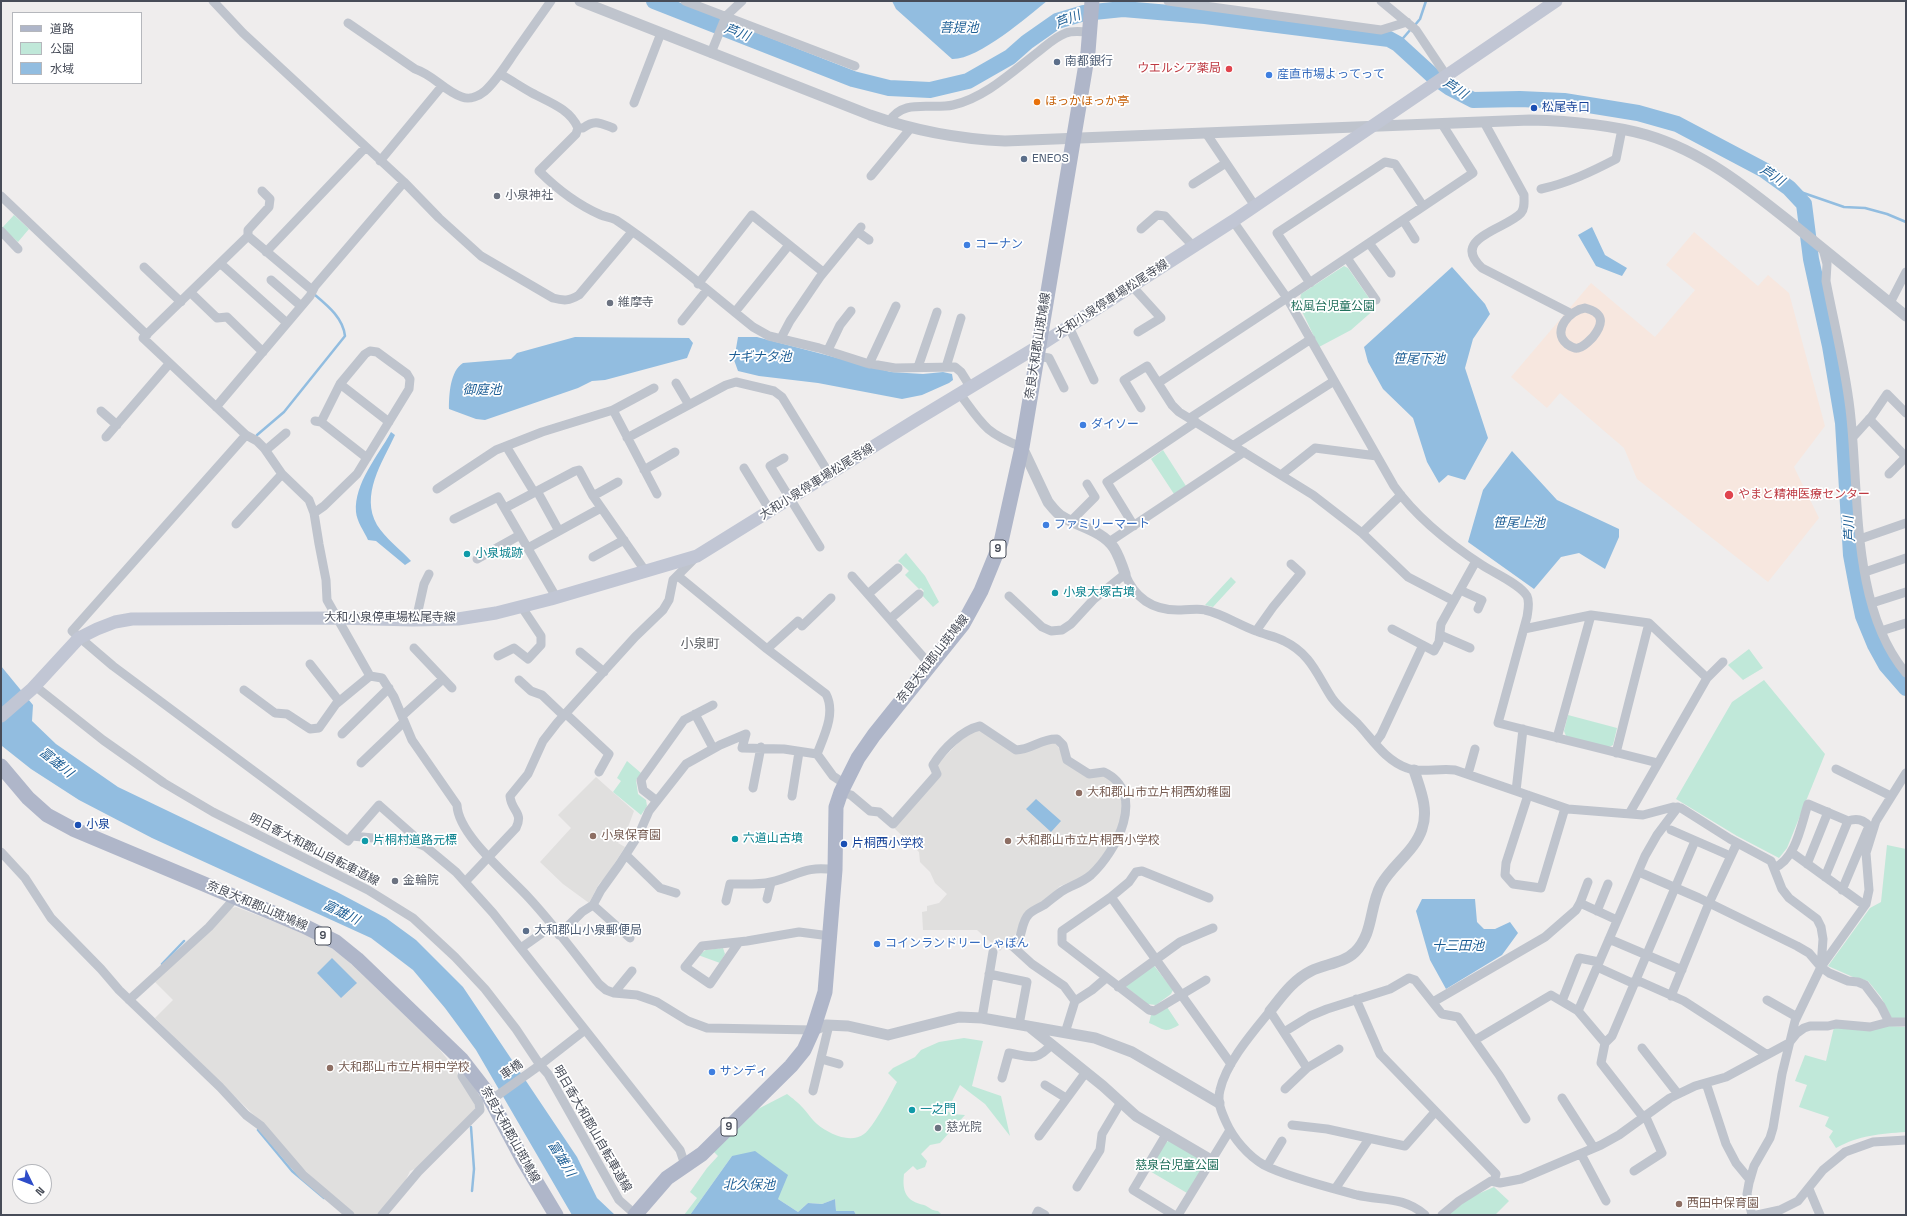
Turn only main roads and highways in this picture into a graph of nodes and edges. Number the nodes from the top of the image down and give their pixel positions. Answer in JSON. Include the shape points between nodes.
{"nodes":[{"id":1,"x":1556,"y":1,"type":"edge"},
{"id":2,"x":1092,"y":2,"type":"edge"},
{"id":3,"x":1037,"y":352,"type":"junction"},
{"id":4,"x":1,"y":716,"type":"edge"},
{"id":5,"x":1,"y":766,"type":"edge"},
{"id":6,"x":556,"y":1215,"type":"edge"},
{"id":7,"x":636,"y":1215,"type":"edge"}],
"edges":[{"from":1,"to":3,"type":"main road","name":"大和小泉停車場松尾寺線","via":[[1255,206],[1069,327]]},
{"from":2,"to":3,"type":"main road","name":"奈良大和郡山斑鳩線","number":"9","via":[[1073,138]]},
{"from":3,"to":4,"type":"main road","name":"大和小泉停車場松尾寺線","via":[[966,391],[697,556],[496,613],[458,619],[132,619],[114,622],[96,628],[79,638],[34,688]]},
{"from":3,"to":7,"type":"main road","name":"奈良大和郡山斑鳩線","number":"9","via":[[1022,447],[1001,542],[981,591],[963,624],[874,734],[858,758],[836,807],[835,870],[825,992],[804,1050],[702,1154],[667,1178]]},
{"from":5,"to":6,"type":"main road","name":"奈良大和郡山斑鳩線","number":"9","via":[[46,815],[336,942],[465,1063],[486,1091]]}]}
